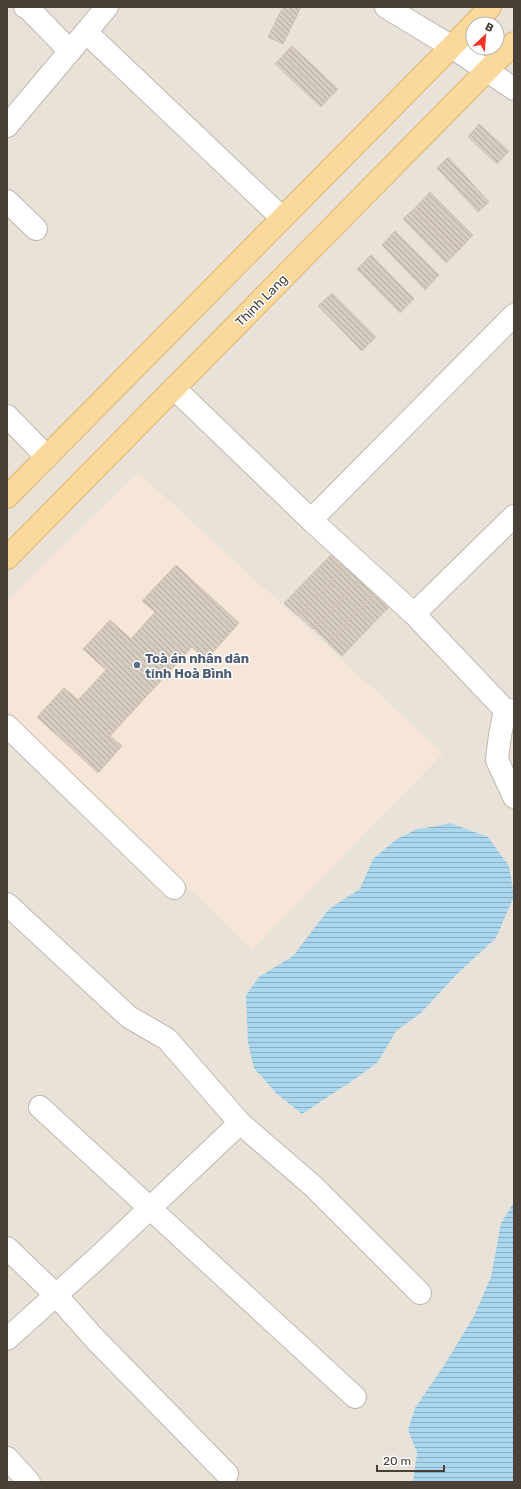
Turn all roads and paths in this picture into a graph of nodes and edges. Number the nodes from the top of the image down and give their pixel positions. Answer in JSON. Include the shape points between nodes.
{"nodes":[{"id":1,"x":25,"y":7,"type":"edge"},
{"id":2,"x":107,"y":7,"type":"edge"},
{"id":3,"x":386,"y":7,"type":"edge"},
{"id":4,"x":490,"y":7,"type":"edge"},
{"id":5,"x":481,"y":16,"type":"edge"},
{"id":6,"x":86,"y":32,"type":"junction"},
{"id":7,"x":465,"y":33,"type":"edge"},
{"id":8,"x":514,"y":42,"type":"edge"},
{"id":9,"x":452,"y":47,"type":"junction"},
{"id":10,"x":70,"y":51,"type":"junction"},
{"id":11,"x":487,"y":70,"type":"junction"},
{"id":12,"x":514,"y":88,"type":"edge"},
{"id":13,"x":7,"y":126,"type":"edge"},
{"id":14,"x":7,"y":201,"type":"edge"},
{"id":15,"x":282,"y":218,"type":"junction"},
{"id":16,"x":36,"y":229,"type":"dead end"},
{"id":17,"x":514,"y":315,"type":"edge"},
{"id":18,"x":174,"y":388,"type":"junction"},
{"id":19,"x":7,"y":416,"type":"edge"},
{"id":20,"x":47,"y":457,"type":"junction"},
{"id":21,"x":7,"y":497,"type":"edge"},
{"id":22,"x":514,"y":516,"type":"edge"},
{"id":23,"x":311,"y":520,"type":"junction"},
{"id":24,"x":7,"y":558,"type":"edge"},
{"id":25,"x":414,"y":614,"type":"junction"},
{"id":26,"x":510,"y":710,"type":"edge"},
{"id":27,"x":7,"y":726,"type":"edge"},
{"id":28,"x":514,"y":796,"type":"edge"},
{"id":29,"x":174,"y":888,"type":"dead end"},
{"id":30,"x":7,"y":904,"type":"edge"},
{"id":31,"x":40,"y":1107,"type":"dead end"},
{"id":32,"x":240,"y":1123,"type":"junction"},
{"id":33,"x":150,"y":1208,"type":"junction"},
{"id":34,"x":7,"y":1248,"type":"edge"},
{"id":35,"x":420,"y":1293,"type":"dead end"},
{"id":36,"x":56,"y":1295,"type":"junction"},
{"id":37,"x":7,"y":1339,"type":"edge"},
{"id":38,"x":355,"y":1396,"type":"dead end"},
{"id":39,"x":7,"y":1458,"type":"edge"},
{"id":40,"x":227,"y":1474,"type":"dead end"},
{"id":41,"x":29,"y":1482,"type":"edge"}],
"edges":[{"from":1,"to":10,"type":"street"},
{"from":2,"to":6,"type":"street"},
{"from":3,"to":9,"type":"street"},
{"from":4,"to":5,"type":"main road"},
{"from":6,"to":10,"type":"street"},
{"from":6,"to":15,"type":"street"},
{"from":7,"to":9,"type":"main road"},
{"from":8,"to":11,"type":"main road","name":"Thịnh Lang"},
{"from":9,"to":11,"type":"street"},
{"from":9,"to":15,"type":"main road"},
{"from":10,"to":13,"type":"street"},
{"from":11,"to":12,"type":"street"},
{"from":11,"to":18,"type":"main road","name":"Thịnh Lang"},
{"from":14,"to":16,"type":"street"},
{"from":15,"to":20,"type":"main road"},
{"from":17,"to":23,"type":"street"},
{"from":18,"to":23,"type":"street"},
{"from":18,"to":24,"type":"main road","name":"Thịnh Lang"},
{"from":19,"to":20,"type":"street"},
{"from":20,"to":21,"type":"main road"},
{"from":22,"to":25,"type":"street"},
{"from":23,"to":25,"type":"street"},
{"from":25,"to":26,"type":"street"},
{"from":26,"to":28,"type":"street","via":[[500,735],[497,760]]},
{"from":27,"to":29,"type":"street"},
{"from":30,"to":32,"type":"street","via":[[129,1017],[167,1039]]},
{"from":31,"to":33,"type":"street"},
{"from":32,"to":33,"type":"street"},
{"from":32,"to":35,"type":"street","via":[[313,1186]]},
{"from":33,"to":36,"type":"street"},
{"from":33,"to":38,"type":"street"},
{"from":34,"to":36,"type":"street"},
{"from":36,"to":37,"type":"street"},
{"from":36,"to":40,"type":"street","via":[[95,1339]]},
{"from":39,"to":41,"type":"street"}]}
